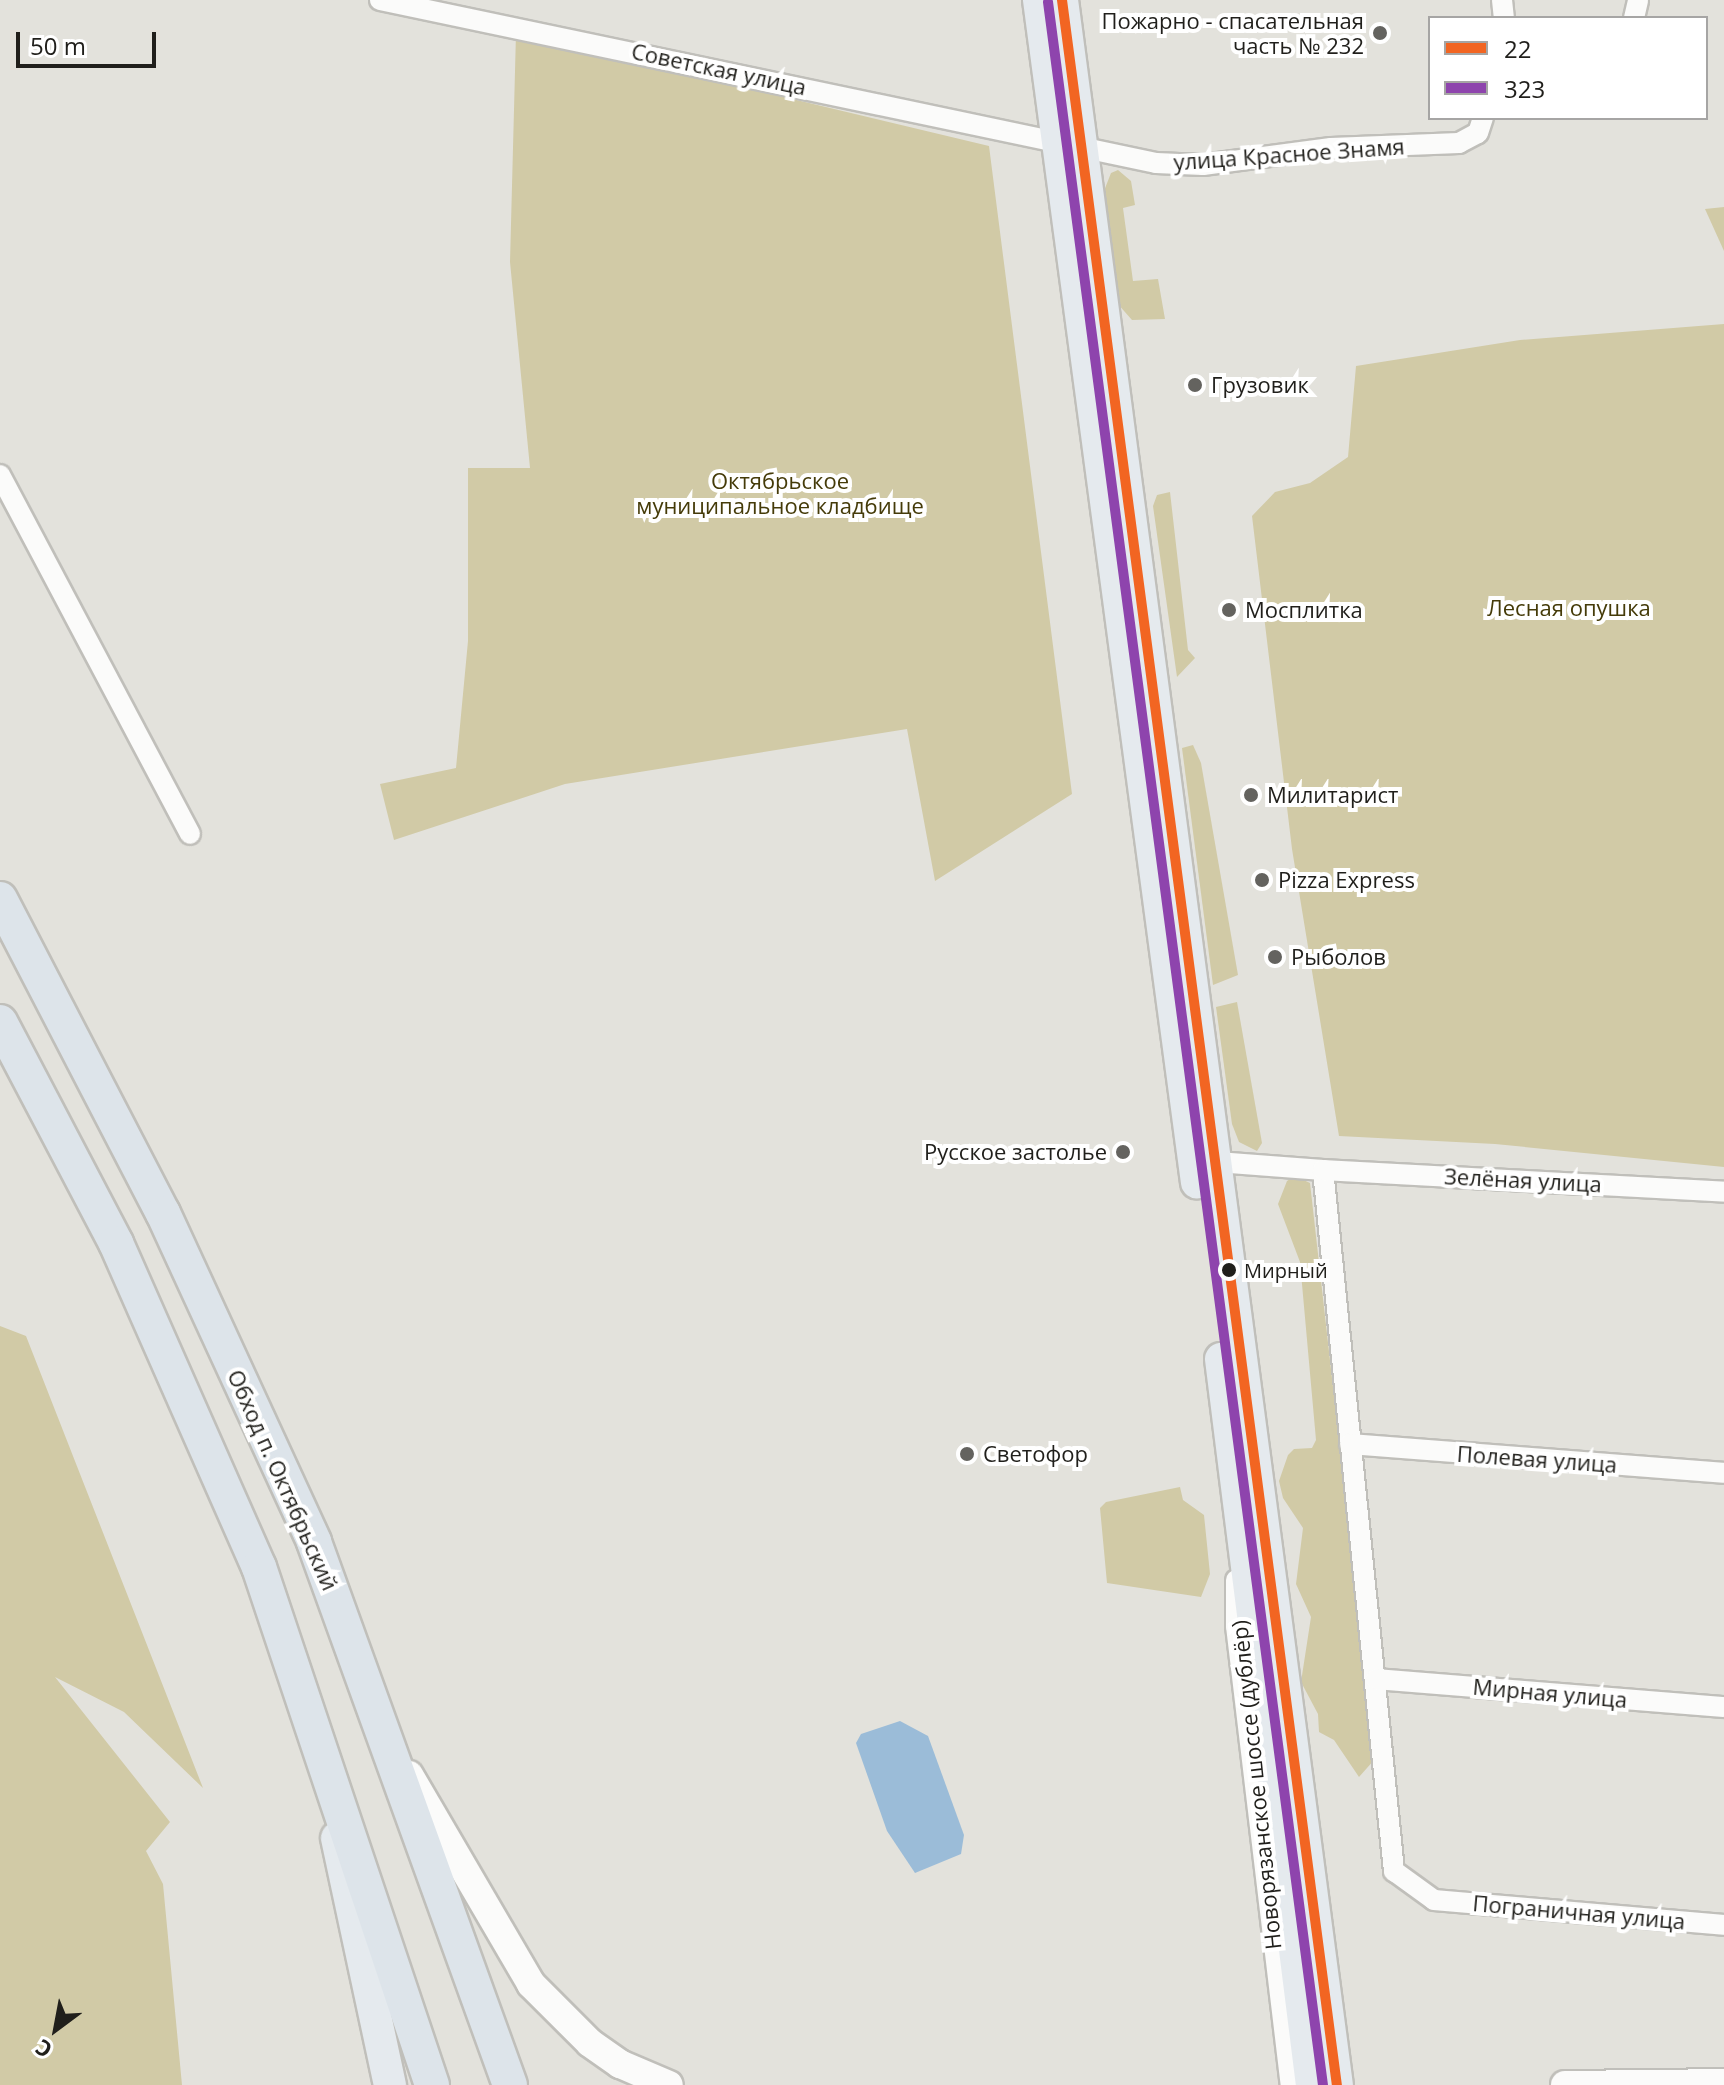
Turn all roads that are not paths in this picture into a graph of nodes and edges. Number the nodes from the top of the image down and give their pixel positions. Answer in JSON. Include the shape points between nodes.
{"nodes":[{"id":1,"x":1039,"y":0,"type":"edge"},
{"id":2,"x":1062,"y":0,"type":"edge"},
{"id":3,"x":390,"y":2,"type":"edge"},
{"id":4,"x":1482,"y":120,"type":"edge"},
{"id":5,"x":1070,"y":145,"type":"junction"},
{"id":6,"x":0,"y":475,"type":"edge"},
{"id":7,"x":190,"y":834,"type":"dead end"},
{"id":8,"x":0,"y":899,"type":"edge"},
{"id":9,"x":0,"y":1022,"type":"edge"},
{"id":10,"x":1217,"y":1162,"type":"junction"},
{"id":11,"x":1323,"y":1170,"type":"junction"},
{"id":12,"x":1724,"y":1192,"type":"edge"},
{"id":13,"x":1350,"y":1444,"type":"junction"},
{"id":14,"x":1724,"y":1473,"type":"edge"},
{"id":15,"x":1236,"y":1484,"type":"junction"},
{"id":16,"x":1376,"y":1679,"type":"junction"},
{"id":17,"x":1724,"y":1707,"type":"edge"},
{"id":18,"x":312,"y":1726,"type":"junction"},
{"id":19,"x":386,"y":1737,"type":"junction"},
{"id":20,"x":1724,"y":1925,"type":"edge"},
{"id":21,"x":1724,"y":2083,"type":"edge"},
{"id":22,"x":390,"y":2085,"type":"edge"},
{"id":23,"x":432,"y":2085,"type":"edge"},
{"id":24,"x":510,"y":2085,"type":"edge"},
{"id":25,"x":669,"y":2085,"type":"edge"},
{"id":26,"x":1291,"y":2085,"type":"edge"},
{"id":27,"x":1312,"y":2085,"type":"edge"},
{"id":28,"x":1337,"y":2085,"type":"edge"},
{"id":29,"x":1565,"y":2085,"type":"edge"}],
"edges":[{"from":1,"to":5,"type":"main road"},
{"from":2,"to":5,"type":"main road"},
{"from":3,"to":5,"type":"street","name":"Советская улица"},
{"from":4,"to":5,"type":"street","name":"улица Красное Знамя","via":[[1478,133],[1459,143],[1331,148],[1203,165],[1156,163]]},
{"from":5,"to":10,"type":"main road"},
{"from":5,"to":15,"type":"main road"},
{"from":6,"to":7,"type":"street"},
{"from":8,"to":19,"type":"highway","name":"Обход п. Октябрьский","via":[[176,1242],[314,1542]]},
{"from":9,"to":18,"type":"highway","via":[[147,1313],[259,1567]]},
{"from":10,"to":11,"type":"street","name":"Зелёная улица"},
{"from":10,"to":28,"type":"main road"},
{"from":11,"to":12,"type":"street","name":"Зелёная улица"},
{"from":11,"to":13,"type":"street"},
{"from":13,"to":14,"type":"street","name":"Полевая улица"},
{"from":13,"to":16,"type":"street"},
{"from":15,"to":26,"type":"street","name":"Новорязанское шоссе (дублёр)","via":[[1236,1626]]},
{"from":15,"to":27,"type":"main road"},
{"from":16,"to":17,"type":"street","name":"Мирная улица"},
{"from":16,"to":20,"type":"street","name":"Пограничная улица","via":[[1394,1871],[1434,1900]]},
{"from":18,"to":22,"type":"main road"},
{"from":18,"to":23,"type":"highway"},
{"from":19,"to":24,"type":"highway","name":"Обход п. Октябрьский"},
{"from":19,"to":25,"type":"main road","via":[[531,1984],[590,2043],[620,2064]]},
{"from":21,"to":29,"type":"main road"}]}
